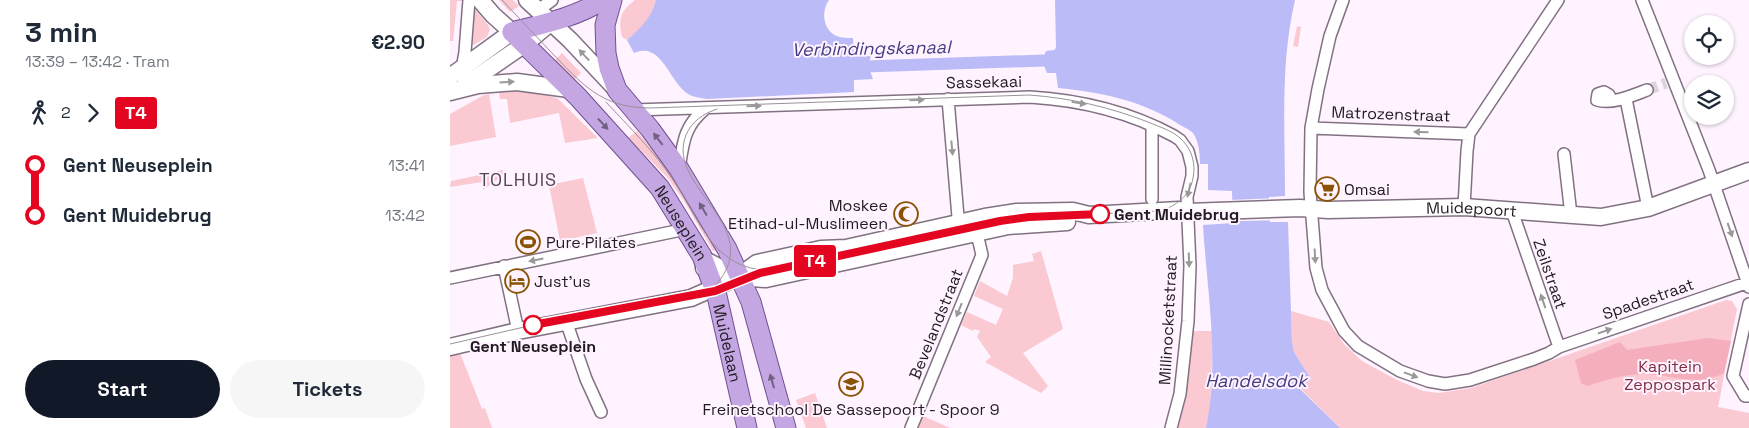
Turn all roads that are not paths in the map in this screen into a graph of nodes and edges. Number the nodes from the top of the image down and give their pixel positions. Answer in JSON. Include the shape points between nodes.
{"nodes":[{"id":1,"x":469,"y":0,"type":"edge"},
{"id":2,"x":480,"y":0,"type":"edge"},
{"id":3,"x":552,"y":0,"type":"edge"},
{"id":4,"x":603,"y":0,"type":"edge"},
{"id":5,"x":612,"y":0,"type":"edge"},
{"id":6,"x":1342,"y":0,"type":"edge"},
{"id":7,"x":1558,"y":0,"type":"edge"},
{"id":8,"x":1642,"y":0,"type":"edge"},
{"id":9,"x":538,"y":11,"type":"edge"},
{"id":10,"x":518,"y":38,"type":"junction"},
{"id":11,"x":455,"y":82,"type":"edge"},
{"id":12,"x":569,"y":89,"type":"junction"},
{"id":13,"x":617,"y":90,"type":"junction"},
{"id":14,"x":1647,"y":90,"type":"tunnel mouth"},
{"id":15,"x":948,"y":99,"type":"junction"},
{"id":16,"x":1626,"y":99,"type":"junction"},
{"id":17,"x":1611,"y":100,"type":"dead end"},
{"id":18,"x":706,"y":108,"type":"junction"},
{"id":19,"x":634,"y":110,"type":"junction"},
{"id":20,"x":1152,"y":126,"type":"junction"},
{"id":21,"x":1311,"y":128,"type":"junction"},
{"id":22,"x":1469,"y":134,"type":"junction"},
{"id":23,"x":1564,"y":154,"type":"dead end"},
{"id":24,"x":679,"y":169,"type":"junction"},
{"id":25,"x":1749,"y":172,"type":"edge"},
{"id":26,"x":1714,"y":184,"type":"junction"},
{"id":27,"x":1152,"y":199,"type":"dead end"},
{"id":28,"x":1464,"y":207,"type":"junction"},
{"id":29,"x":1311,"y":208,"type":"junction"},
{"id":30,"x":1648,"y":208,"type":"junction"},
{"id":31,"x":1512,"y":211,"type":"junction"},
{"id":32,"x":1191,"y":212,"type":"junction"},
{"id":33,"x":1571,"y":216,"type":"junction"},
{"id":34,"x":686,"y":229,"type":"junction"},
{"id":35,"x":965,"y":231,"type":"junction"},
{"id":36,"x":704,"y":260,"type":"junction"},
{"id":37,"x":504,"y":266,"type":"junction"},
{"id":38,"x":738,"y":277,"type":"junction"},
{"id":39,"x":450,"y":278,"type":"edge"},
{"id":40,"x":1749,"y":282,"type":"edge"},
{"id":41,"x":1749,"y":287,"type":"edge"},
{"id":42,"x":709,"y":290,"type":"junction"},
{"id":43,"x":1749,"y":304,"type":"edge"},
{"id":44,"x":566,"y":322,"type":"junction"},
{"id":45,"x":518,"y":331,"type":"junction"},
{"id":46,"x":450,"y":347,"type":"edge"},
{"id":47,"x":1558,"y":347,"type":"junction"},
{"id":48,"x":1749,"y":396,"type":"edge"},
{"id":49,"x":601,"y":412,"type":"dead end"},
{"id":50,"x":747,"y":428,"type":"edge"},
{"id":51,"x":786,"y":428,"type":"edge"},
{"id":52,"x":911,"y":428,"type":"edge"},
{"id":53,"x":1171,"y":428,"type":"edge"}],
"edges":[{"from":1,"to":11,"type":"street","via":[[465,52]]},
{"from":2,"to":10,"type":"street"},
{"from":3,"to":9,"type":"street"},
{"from":4,"to":9,"type":"main road","via":[[573,15]]},
{"from":5,"to":13,"type":"main road","name":"Neuseplein","via":[[605,25],[606,53]]},
{"from":6,"to":21,"type":"street","name":"Spadestraat"},
{"from":7,"to":22,"type":"street"},
{"from":8,"to":26,"type":"street","via":[[1670,81]]},
{"from":9,"to":10,"type":"main road"},
{"from":13,"to":9,"type":"street","name":"Neuseplein","one_way":true},
{"from":10,"to":11,"type":"street"},
{"from":10,"to":12,"type":"main road","name":"Neuseplein"},
{"from":11,"to":12,"type":"street","one_way":true,"via":[[478,85],[517,82]]},
{"from":12,"to":34,"type":"main road","name":"Neuseplein","one_way":true,"via":[[660,188]]},
{"from":13,"to":19,"type":"main road","name":"Neuseplein"},
{"from":14,"to":16,"type":"street"},
{"from":18,"to":15,"type":"street","name":"Sassekaai","one_way":true},
{"from":15,"to":20,"type":"street","name":"Sassekaai","one_way":true,"via":[[1030,97],[1077,102]]},
{"from":15,"to":35,"type":"street","name":"Bevelandstraat","one_way":true},
{"from":16,"to":17,"type":"street"},
{"from":16,"to":30,"type":"street"},
{"from":18,"to":19,"type":"street"},
{"from":18,"to":24,"type":"street","name":"Neuseplein","via":[[685,134]]},
{"from":24,"to":19,"type":"main road","name":"Neuseplein","one_way":true},
{"from":20,"to":27,"type":"street"},
{"from":20,"to":32,"type":"street","name":"Sassekaai","one_way":true,"via":[[1180,140],[1188,151],[1192,176],[1187,197]]},
{"from":22,"to":21,"type":"street","name":"Matrozenstraat","one_way":true},
{"from":21,"to":29,"type":"street","name":"Spadestraat"},
{"from":22,"to":28,"type":"street"},
{"from":23,"to":33,"type":"street"},
{"from":38,"to":24,"type":"main road","name":"Neuseplein","one_way":true,"via":[[720,236]]},
{"from":25,"to":26,"type":"street","name":"Muidepoort"},
{"from":26,"to":30,"type":"street","name":"Muidepoort"},
{"from":26,"to":40,"type":"street","one_way":true},
{"from":28,"to":29,"type":"street","name":"Muidepoort"},
{"from":28,"to":31,"type":"street","name":"Muidepoort"},
{"from":29,"to":32,"type":"street","name":"Muidepoort"},
{"from":29,"to":47,"type":"street","name":"Spadestraat","one_way":true,"via":[[1316,268],[1322,290],[1344,331],[1358,346],[1400,371],[1445,384],[1507,368]]},
{"from":30,"to":33,"type":"street","name":"Muidepoort","via":[[1601,217]]},
{"from":31,"to":33,"type":"street","name":"Muidepoort"},
{"from":47,"to":31,"type":"street","name":"Zeilstraat","one_way":true},
{"from":32,"to":35,"type":"street","name":"Muidepoort","via":[[1178,216],[1019,224]]},
{"from":32,"to":53,"type":"street","name":"Millinocketstraat","one_way":true,"via":[[1188,321],[1180,394]]},
{"from":34,"to":36,"type":"main road","name":"Neuseplein"},
{"from":34,"to":37,"type":"street","one_way":true},
{"from":35,"to":38,"type":"street","name":"Muidepoort","via":[[766,279]]},
{"from":35,"to":52,"type":"street","name":"Bevelandstraat","one_way":true,"via":[[979,242],[982,255]]},
{"from":36,"to":38,"type":"street","name":"Neuseplein"},
{"from":36,"to":42,"type":"main road","name":"Muidelaan"},
{"from":37,"to":39,"type":"street"},
{"from":37,"to":45,"type":"street"},
{"from":38,"to":42,"type":"street"},
{"from":51,"to":38,"type":"main road","name":"Muidelaan","one_way":true,"via":[[751,302]]},
{"from":40,"to":41,"type":"street"},
{"from":47,"to":40,"type":"street","name":"Spadestraat","one_way":true},
{"from":42,"to":44,"type":"street","via":[[691,298]]},
{"from":42,"to":50,"type":"main road","name":"Muidelaan"},
{"from":43,"to":48,"type":"street","via":[[1733,376],[1744,396]]},
{"from":44,"to":45,"type":"street"},
{"from":44,"to":49,"type":"street"},
{"from":45,"to":46,"type":"street"}]}
